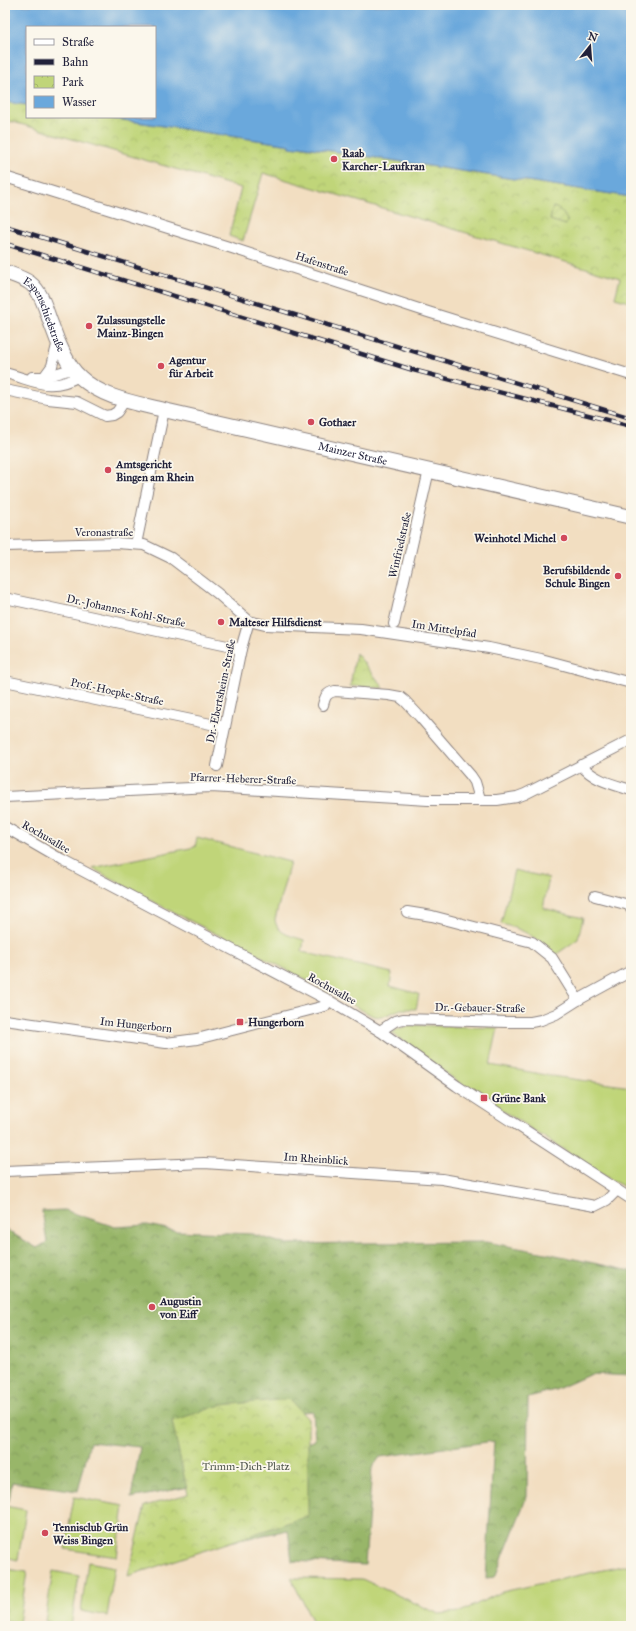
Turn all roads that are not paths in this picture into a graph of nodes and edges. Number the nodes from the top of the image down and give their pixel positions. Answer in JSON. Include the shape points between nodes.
{"nodes":[{"id":1,"x":5,"y":177,"type":"edge"},
{"id":2,"x":5,"y":272,"type":"edge"},
{"id":3,"x":58,"y":341,"type":"junction"},
{"id":4,"x":5,"y":373,"type":"edge"},
{"id":5,"x":76,"y":373,"type":"junction"},
{"id":6,"x":631,"y":375,"type":"edge"},
{"id":7,"x":21,"y":377,"type":"junction"},
{"id":8,"x":44,"y":377,"type":"junction"},
{"id":9,"x":5,"y":390,"type":"edge"},
{"id":10,"x":125,"y":400,"type":"junction"},
{"id":11,"x":164,"y":410,"type":"junction"},
{"id":12,"x":429,"y":470,"type":"junction"},
{"id":13,"x":631,"y":517,"type":"edge"},
{"id":14,"x":136,"y":544,"type":"junction"},
{"id":15,"x":5,"y":546,"type":"edge"},
{"id":16,"x":5,"y":598,"type":"edge"},
{"id":17,"x":249,"y":621,"type":"junction"},
{"id":18,"x":394,"y":624,"type":"dead end"},
{"id":19,"x":241,"y":649,"type":"junction"},
{"id":20,"x":5,"y":681,"type":"edge"},
{"id":21,"x":631,"y":683,"type":"edge"},
{"id":22,"x":323,"y":705,"type":"dead end"},
{"id":23,"x":225,"y":727,"type":"junction"},
{"id":24,"x":631,"y":740,"type":"edge"},
{"id":25,"x":581,"y":765,"type":"junction"},
{"id":26,"x":216,"y":766,"type":"dead end"},
{"id":27,"x":631,"y":790,"type":"edge"},
{"id":28,"x":5,"y":797,"type":"edge"},
{"id":29,"x":480,"y":799,"type":"junction"},
{"id":30,"x":5,"y":827,"type":"edge"},
{"id":31,"x":595,"y":896,"type":"dead end"},
{"id":32,"x":631,"y":908,"type":"edge"},
{"id":33,"x":406,"y":912,"type":"dead end"},
{"id":34,"x":631,"y":971,"type":"edge"},
{"id":35,"x":328,"y":1000,"type":"junction"},
{"id":36,"x":578,"y":1000,"type":"junction"},
{"id":37,"x":5,"y":1020,"type":"edge"},
{"id":38,"x":380,"y":1031,"type":"junction"},
{"id":39,"x":5,"y":1170,"type":"edge"},
{"id":40,"x":617,"y":1190,"type":"junction"},
{"id":41,"x":631,"y":1199,"type":"edge"}],
"edges":[{"from":1,"to":6,"type":"street","name":"Hafenstraße"},
{"from":2,"to":3,"type":"main road","name":"Espenschiedstraße","via":[[31,284],[42,298]]},
{"from":3,"to":5,"type":"main road","name":"Espenschiedstraße"},
{"from":3,"to":8,"type":"street","via":[[52,366]]},
{"from":4,"to":7,"type":"street"},
{"from":5,"to":7,"type":"street","via":[[64,383],[46,385]]},
{"from":5,"to":8,"type":"street"},
{"from":5,"to":10,"type":"main road","name":"Mainzer Straße","via":[[94,388]]},
{"from":7,"to":8,"type":"street"},
{"from":9,"to":10,"type":"street","via":[[77,402],[105,416],[117,412]]},
{"from":10,"to":11,"type":"main road","name":"Mainzer Straße"},
{"from":11,"to":12,"type":"main road","name":"Mainzer Straße"},
{"from":11,"to":14,"type":"street"},
{"from":12,"to":13,"type":"main road","name":"Mainzer Straße"},
{"from":12,"to":18,"type":"street","name":"Winfriedstraße"},
{"from":14,"to":15,"type":"street","name":"Veronastraße"},
{"from":14,"to":17,"type":"street","name":"Veronastraße","via":[[152,548],[171,558]]},
{"from":16,"to":19,"type":"street","name":"Dr.-Johannes-Kohl-Straße"},
{"from":17,"to":19,"type":"street","name":"Dr.-Ebertsheim-Straße"},
{"from":17,"to":21,"type":"street","name":"Im Mittelpfad","via":[[265,625],[361,629],[482,647]]},
{"from":19,"to":23,"type":"street","name":"Dr.-Ebertsheim-Straße"},
{"from":20,"to":23,"type":"street","name":"Prof.-Hoepke-Straße"},
{"from":22,"to":29,"type":"street","via":[[328,693],[335,691],[400,697],[471,776]]},
{"from":23,"to":26,"type":"street","name":"Dr.-Ebertsheim-Straße"},
{"from":24,"to":25,"type":"street","name":"Pfarrer-Heberer-Straße"},
{"from":25,"to":27,"type":"street","via":[[597,779]]},
{"from":25,"to":29,"type":"street","name":"Pfarrer-Heberer-Straße","via":[[517,797]]},
{"from":28,"to":29,"type":"street","name":"Pfarrer-Heberer-Straße","via":[[211,787],[428,800]]},
{"from":30,"to":35,"type":"street","name":"Rochusallee","via":[[69,864]]},
{"from":31,"to":32,"type":"street","via":[[629,905]]},
{"from":33,"to":36,"type":"street","via":[[432,916],[532,942],[552,958]]},
{"from":34,"to":36,"type":"street","name":"Dr.-Gebauer-Straße"},
{"from":35,"to":37,"type":"street","name":"Im Hungerborn","via":[[325,1006],[197,1039],[166,1042]]},
{"from":35,"to":38,"type":"street","name":"Rochusallee"},
{"from":36,"to":38,"type":"street","name":"Dr.-Gebauer-Straße","via":[[556,1014],[531,1022],[403,1019]]},
{"from":38,"to":40,"type":"street","name":"Rochusallee","via":[[457,1086]]},
{"from":39,"to":40,"type":"street","name":"Im Rheinblick","via":[[204,1163],[442,1179],[595,1206],[607,1200]]},
{"from":40,"to":41,"type":"street","name":"Rochusallee"}]}
